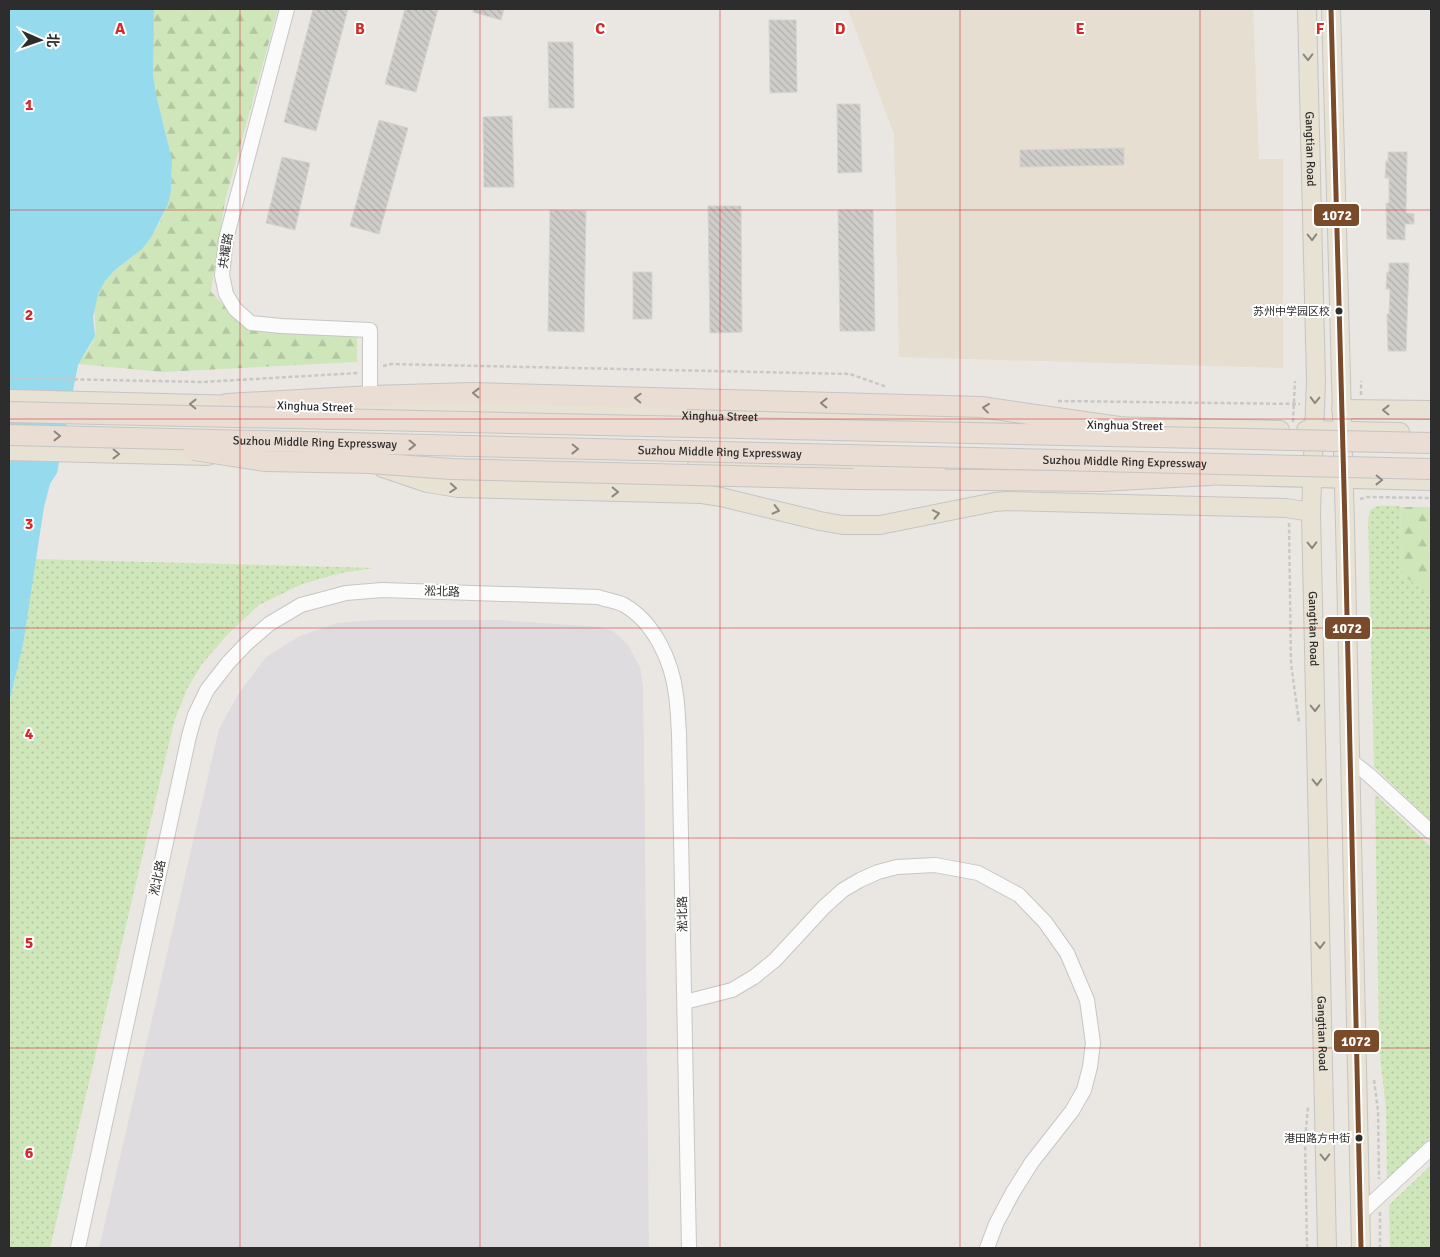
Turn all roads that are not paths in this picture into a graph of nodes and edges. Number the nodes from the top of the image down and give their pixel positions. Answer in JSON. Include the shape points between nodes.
{"nodes":[{"id":1,"x":287,"y":9,"type":"edge"},
{"id":2,"x":1307,"y":9,"type":"edge"},
{"id":3,"x":1331,"y":9,"type":"edge"},
{"id":4,"x":9,"y":399,"type":"edge"},
{"id":5,"x":370,"y":402,"type":"junction"},
{"id":6,"x":227,"y":404,"type":"joint"},
{"id":7,"x":1341,"y":409,"type":"junction"},
{"id":8,"x":1431,"y":410,"type":"edge"},
{"id":9,"x":9,"y":412,"type":"edge"},
{"id":10,"x":1314,"y":431,"type":"junction"},
{"id":11,"x":1342,"y":431,"type":"junction"},
{"id":12,"x":1431,"y":433,"type":"edge"},
{"id":13,"x":9,"y":435,"type":"edge"},
{"id":14,"x":118,"y":438,"type":"junction"},
{"id":15,"x":1208,"y":440,"type":"junction"},
{"id":16,"x":1431,"y":443,"type":"edge"},
{"id":17,"x":9,"y":451,"type":"edge"},
{"id":18,"x":356,"y":458,"type":"junction"},
{"id":19,"x":1431,"y":468,"type":"edge"},
{"id":20,"x":1210,"y":475,"type":"junction"},
{"id":21,"x":1313,"y":479,"type":"junction"},
{"id":22,"x":1343,"y":479,"type":"junction"},
{"id":23,"x":1431,"y":481,"type":"edge"},
{"id":24,"x":1311,"y":512,"type":"junction"},
{"id":25,"x":1350,"y":760,"type":"junction"},
{"id":26,"x":1431,"y":832,"type":"edge"},
{"id":27,"x":685,"y":1002,"type":"junction"},
{"id":28,"x":1431,"y":1148,"type":"edge"},
{"id":29,"x":1360,"y":1214,"type":"junction"},
{"id":30,"x":78,"y":1248,"type":"edge"},
{"id":31,"x":689,"y":1248,"type":"edge"},
{"id":32,"x":987,"y":1248,"type":"edge"},
{"id":33,"x":1327,"y":1248,"type":"edge"},
{"id":34,"x":1361,"y":1248,"type":"edge"}],
"edges":[{"from":1,"to":5,"type":"street","name":"共耀路","via":[[226,239],[222,275],[226,294],[235,309],[251,322],[370,330]]},
{"from":2,"to":10,"type":"main road","name":"Gangtian Road","one_way":true,"via":[[1316,381]]},
{"from":3,"to":7,"type":"main road","name":"Gangtian Road"},
{"from":6,"to":4,"type":"main road","one_way":true},
{"from":5,"to":6,"type":"highway"},
{"from":5,"to":10,"type":"main road","name":"Xinghua Street"},
{"from":15,"to":5,"type":"highway","one_way":true,"bridge":true,"via":[[981,407],[472,393]]},
{"from":8,"to":7,"type":"main road","one_way":true},
{"from":7,"to":11,"type":"main road","name":"Gangtian Road"},
{"from":9,"to":15,"type":"highway","name":"Suzhou Middle Ring Expressway","bridge":true},
{"from":10,"to":11,"type":"main road","name":"Xinghua Street"},
{"from":10,"to":21,"type":"main road","name":"Gangtian Road"},
{"from":11,"to":12,"type":"main road","name":"Xinghua Street"},
{"from":11,"to":22,"type":"main road","name":"Gangtian Road"},
{"from":13,"to":14,"type":"highway","name":"Suzhou Middle Ring Expressway","one_way":true,"bridge":true},
{"from":14,"to":19,"type":"highway","name":"Suzhou Middle Ring Expressway","one_way":true,"bridge":true},
{"from":14,"to":20,"type":"highway","bridge":true,"via":[[265,462],[370,463],[451,469],[853,479],[1101,481]]},
{"from":15,"to":16,"type":"highway","name":"Suzhou Middle Ring Expressway","bridge":true},
{"from":17,"to":18,"type":"main road","one_way":true},
{"from":18,"to":20,"type":"main road"},
{"from":18,"to":24,"type":"main road","one_way":true,"via":[[442,487],[702,494],[843,525],[880,525],[1007,501]]},
{"from":20,"to":21,"type":"main road"},
{"from":21,"to":22,"type":"main road"},
{"from":21,"to":24,"type":"main road","name":"Gangtian Road"},
{"from":22,"to":23,"type":"main road","one_way":true},
{"from":22,"to":25,"type":"main road","name":"Gangtian Road"},
{"from":24,"to":33,"type":"main road","name":"Gangtian Road","one_way":true},
{"from":25,"to":26,"type":"street"},
{"from":25,"to":29,"type":"main road","name":"Gangtian Road"},
{"from":27,"to":30,"type":"street","name":"淞北路","via":[[676,694],[670,668],[653,631],[623,605],[598,597],[382,590],[346,593],[301,604],[269,624],[228,663],[207,690],[195,716]]},
{"from":27,"to":31,"type":"street","name":"淞北路"},
{"from":27,"to":32,"type":"street","via":[[732,990],[754,977],[843,890],[878,872],[935,865],[978,873],[1019,895],[1045,922],[1067,953],[1087,1000],[1093,1043],[1084,1090],[1013,1192]]},
{"from":28,"to":29,"type":"street"},
{"from":29,"to":34,"type":"main road","name":"Gangtian Road"}]}
